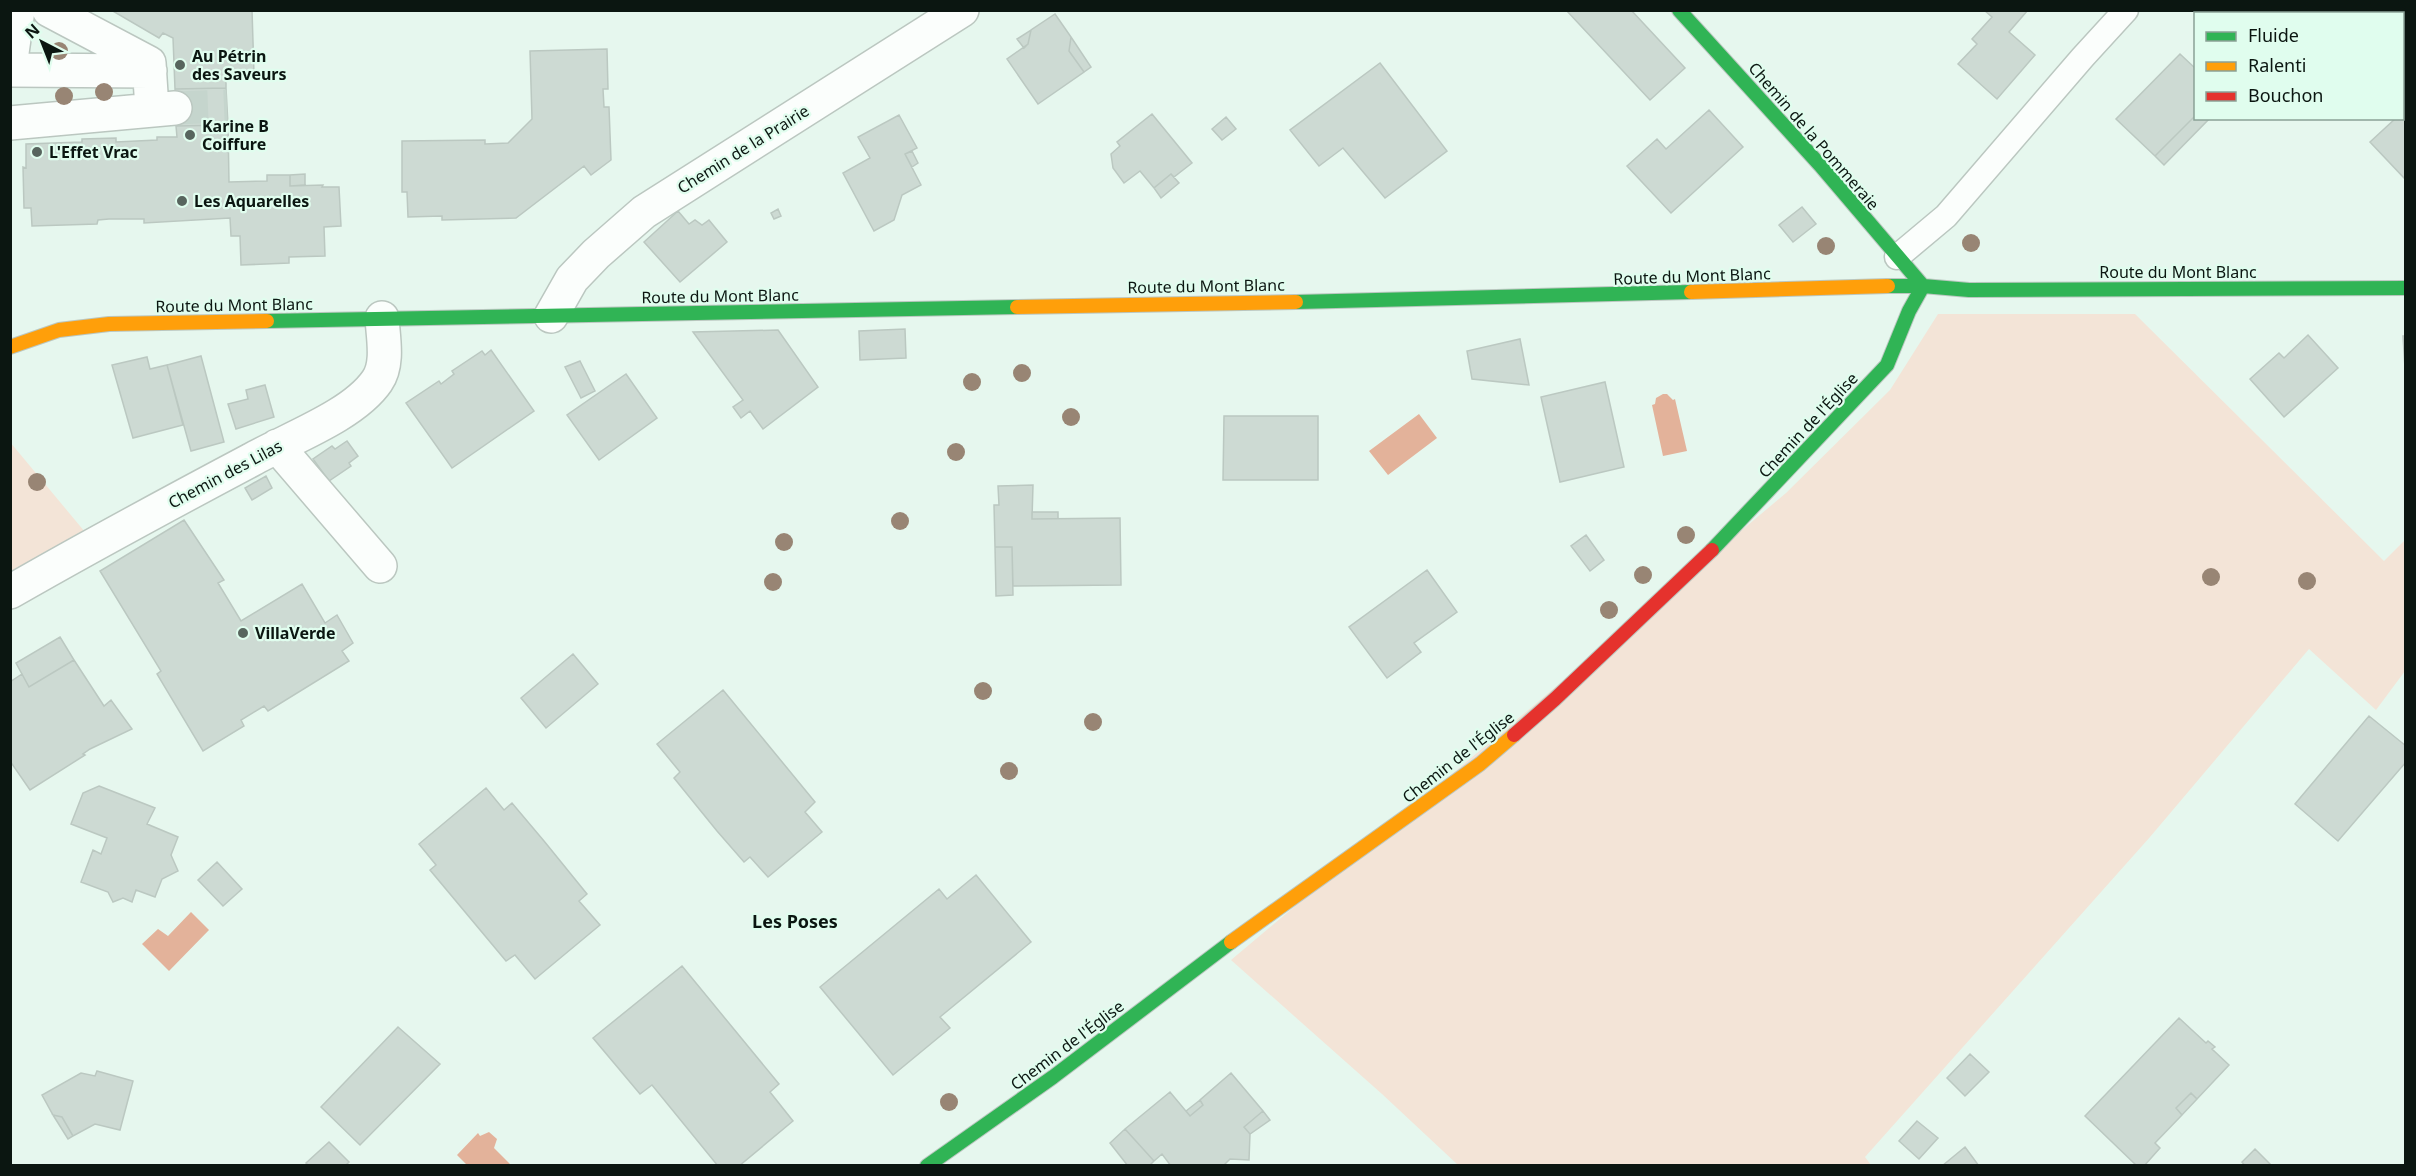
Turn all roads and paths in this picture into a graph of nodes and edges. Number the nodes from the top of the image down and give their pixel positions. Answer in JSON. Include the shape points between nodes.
{"nodes":[{"id":1,"x":18,"y":10,"type":"edge"},
{"id":2,"x":49,"y":10,"type":"edge"},
{"id":3,"x":962,"y":10,"type":"edge"},
{"id":4,"x":1678,"y":10,"type":"edge"},
{"id":5,"x":2126,"y":10,"type":"edge"},
{"id":6,"x":10,"y":69,"type":"edge"},
{"id":7,"x":150,"y":71,"type":"junction"},
{"id":8,"x":10,"y":123,"type":"edge"},
{"id":9,"x":1897,"y":257,"type":"junction"},
{"id":10,"x":1923,"y":286,"type":"junction"},
{"id":11,"x":2406,"y":288,"type":"edge"},
{"id":12,"x":551,"y":316,"type":"junction"},
{"id":13,"x":382,"y":318,"type":"junction"},
{"id":14,"x":10,"y":347,"type":"edge"},
{"id":15,"x":277,"y":446,"type":"junction"},
{"id":16,"x":380,"y":566,"type":"dead end"},
{"id":17,"x":10,"y":592,"type":"edge"},
{"id":18,"x":927,"y":1166,"type":"edge"}],
"edges":[{"from":1,"to":6,"type":"street"},
{"from":2,"to":7,"type":"street","via":[[149,63]]},
{"from":3,"to":12,"type":"street","name":"Chemin de la Prairie","via":[[644,212],[572,279]]},
{"from":4,"to":9,"type":"street","name":"Chemin de la Pommeraie","via":[[1820,165]]},
{"from":5,"to":9,"type":"lane","via":[[1947,216]]},
{"from":6,"to":7,"type":"street"},
{"from":7,"to":8,"type":"street","via":[[164,108]]},
{"from":9,"to":10,"type":"street","name":"Chemin de la Pommeraie"},
{"from":10,"to":11,"type":"street","name":"Route du Mont Blanc","via":[[1969,290]]},
{"from":10,"to":12,"type":"street","name":"Route du Mont Blanc"},
{"from":10,"to":18,"type":"street","name":"Chemin de l'Église","via":[[1887,365],[1718,545],[1555,699],[1480,764]]},
{"from":12,"to":13,"type":"street","name":"Route du Mont Blanc"},
{"from":13,"to":14,"type":"street","name":"Route du Mont Blanc","via":[[110,324],[59,330]]},
{"from":13,"to":15,"type":"street","name":"Chemin des Lilas","via":[[384,356],[379,379],[330,419]]},
{"from":15,"to":16,"type":"street"},
{"from":15,"to":17,"type":"street","name":"Chemin des Lilas"}]}
